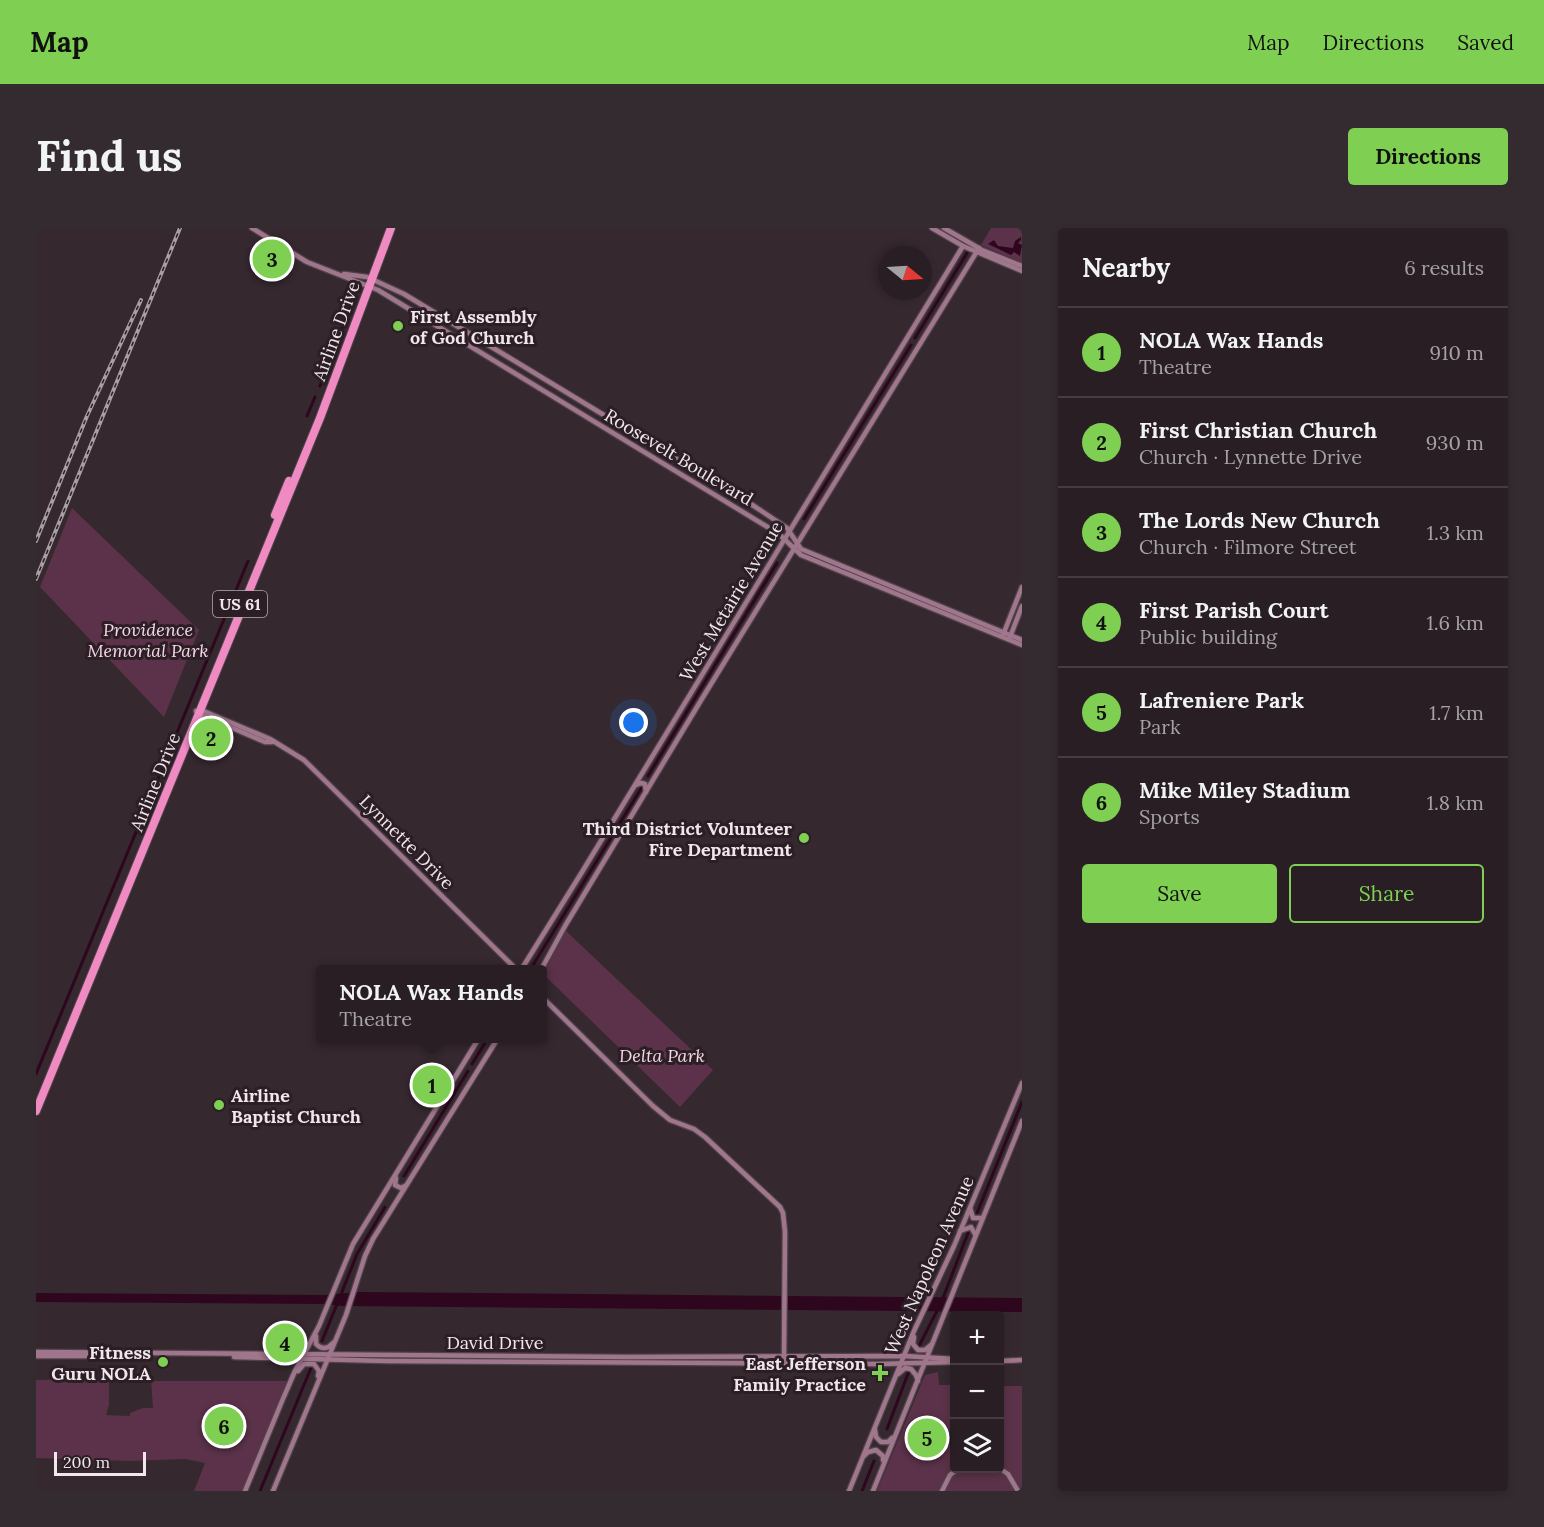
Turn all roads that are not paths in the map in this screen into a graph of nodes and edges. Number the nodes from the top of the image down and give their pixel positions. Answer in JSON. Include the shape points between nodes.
{"nodes":[{"id":1,"x":252,"y":228,"type":"edge"},
{"id":2,"x":386,"y":228,"type":"edge"},
{"id":3,"x":391,"y":228,"type":"edge"},
{"id":4,"x":932,"y":228,"type":"edge"},
{"id":5,"x":941,"y":229,"type":"edge"},
{"id":6,"x":971,"y":244,"type":"junction"},
{"id":7,"x":963,"y":246,"type":"junction"},
{"id":8,"x":978,"y":250,"type":"junction"},
{"id":9,"x":1022,"y":266,"type":"edge"},
{"id":10,"x":1022,"y":272,"type":"edge"},
{"id":11,"x":368,"y":281,"type":"junction"},
{"id":12,"x":799,"y":516,"type":"junction"},
{"id":13,"x":809,"y":524,"type":"junction"},
{"id":14,"x":789,"y":531,"type":"junction"},
{"id":15,"x":785,"y":538,"type":"junction"},
{"id":16,"x":795,"y":547,"type":"junction"},
{"id":17,"x":776,"y":553,"type":"junction"},
{"id":18,"x":787,"y":561,"type":"junction"},
{"id":19,"x":1022,"y":587,"type":"edge"},
{"id":20,"x":1022,"y":606,"type":"edge"},
{"id":21,"x":1003,"y":635,"type":"junction"},
{"id":22,"x":1009,"y":637,"type":"junction"},
{"id":23,"x":1022,"y":640,"type":"edge"},
{"id":24,"x":1022,"y":645,"type":"edge"},
{"id":25,"x":198,"y":712,"type":"junction"},
{"id":26,"x":635,"y":785,"type":"junction"},
{"id":27,"x":645,"y":795,"type":"junction"},
{"id":28,"x":530,"y":954,"type":"junction"},
{"id":29,"x":515,"y":965,"type":"edge"},
{"id":30,"x":522,"y":965,"type":"edge"},
{"id":31,"x":527,"y":965,"type":"edge"},
{"id":32,"x":543,"y":965,"type":"edge"},
{"id":33,"x":547,"y":1002,"type":"edge"},
{"id":34,"x":476,"y":1043,"type":"edge"},
{"id":35,"x":495,"y":1043,"type":"edge"},
{"id":36,"x":1022,"y":1083,"type":"edge"},
{"id":37,"x":36,"y":1102,"type":"edge"},
{"id":38,"x":36,"y":1112,"type":"edge"},
{"id":39,"x":1022,"y":1121,"type":"edge"},
{"id":40,"x":397,"y":1175,"type":"junction"},
{"id":41,"x":407,"y":1184,"type":"junction"},
{"id":42,"x":384,"y":1196,"type":"junction"},
{"id":43,"x":392,"y":1208,"type":"junction"},
{"id":44,"x":970,"y":1208,"type":"junction"},
{"id":45,"x":983,"y":1218,"type":"junction"},
{"id":46,"x":960,"y":1231,"type":"junction"},
{"id":47,"x":975,"y":1237,"type":"junction"},
{"id":48,"x":914,"y":1331,"type":"junction"},
{"id":49,"x":316,"y":1334,"type":"junction"},
{"id":50,"x":335,"y":1342,"type":"junction"},
{"id":51,"x":932,"y":1344,"type":"junction"},
{"id":52,"x":36,"y":1354,"type":"edge"},
{"id":53,"x":304,"y":1356,"type":"junction"},
{"id":54,"x":904,"y":1356,"type":"junction"},
{"id":55,"x":329,"y":1357,"type":"junction"},
{"id":56,"x":699,"y":1357,"type":"junction"},
{"id":57,"x":785,"y":1357,"type":"junction"},
{"id":58,"x":927,"y":1357,"type":"junction"},
{"id":59,"x":950,"y":1360,"type":"edge"},
{"id":60,"x":1004,"y":1360,"type":"edge"},
{"id":61,"x":1022,"y":1360,"type":"edge"},
{"id":62,"x":950,"y":1361,"type":"edge"},
{"id":63,"x":699,"y":1363,"type":"junction"},
{"id":64,"x":784,"y":1364,"type":"junction"},
{"id":65,"x":901,"y":1364,"type":"junction"},
{"id":66,"x":925,"y":1364,"type":"junction"},
{"id":67,"x":896,"y":1376,"type":"junction"},
{"id":68,"x":918,"y":1381,"type":"junction"},
{"id":69,"x":288,"y":1387,"type":"junction"},
{"id":70,"x":316,"y":1388,"type":"junction"},
{"id":71,"x":875,"y":1427,"type":"junction"},
{"id":72,"x":896,"y":1434,"type":"junction"},
{"id":73,"x":862,"y":1458,"type":"junction"},
{"id":74,"x":883,"y":1466,"type":"junction"},
{"id":75,"x":1004,"y":1471,"type":"edge"},
{"id":76,"x":952,"y":1473,"type":"edge"},
{"id":77,"x":245,"y":1491,"type":"edge"},
{"id":78,"x":273,"y":1491,"type":"edge"},
{"id":79,"x":849,"y":1491,"type":"edge"},
{"id":80,"x":873,"y":1491,"type":"edge"},
{"id":81,"x":942,"y":1491,"type":"edge"},
{"id":82,"x":1018,"y":1491,"type":"edge"}],
"edges":[{"from":1,"to":11,"type":"main road","via":[[307,262]]},
{"from":2,"to":11,"type":"highway","name":"Airline Drive","number":"US 61"},
{"from":3,"to":11,"type":"highway","name":"Airline Drive","number":"US 61"},
{"from":4,"to":5,"type":"main road"},
{"from":5,"to":6,"type":"main road"},
{"from":5,"to":7,"type":"main road"},
{"from":6,"to":7,"type":"main road"},
{"from":6,"to":8,"type":"main road"},
{"from":7,"to":8,"type":"main road"},
{"from":7,"to":12,"type":"main road","name":"West Metairie Avenue"},
{"from":8,"to":9,"type":"main road"},
{"from":8,"to":10,"type":"main road"},
{"from":8,"to":13,"type":"main road","name":"West Metairie Avenue"},
{"from":11,"to":14,"type":"main road","name":"Roosevelt Boulevard","via":[[404,294]]},
{"from":11,"to":15,"type":"main road","name":"Roosevelt Boulevard"},
{"from":11,"to":25,"type":"highway","name":"Airline Drive","number":"US 61","via":[[320,418]]},
{"from":12,"to":13,"type":"main road","via":[[798,527],[803,529]]},
{"from":12,"to":14,"type":"main road","name":"West Metairie Avenue"},
{"from":13,"to":16,"type":"main road","name":"West Metairie Avenue"},
{"from":14,"to":15,"type":"main road","name":"West Metairie Avenue"},
{"from":14,"to":16,"type":"main road","name":"Roosevelt Boulevard"},
{"from":15,"to":16,"type":"main road","name":"Roosevelt Boulevard"},
{"from":15,"to":17,"type":"main road","name":"West Metairie Avenue"},
{"from":16,"to":18,"type":"main road","name":"West Metairie Avenue"},
{"from":16,"to":21,"type":"main road","name":"Roosevelt Boulevard"},
{"from":17,"to":18,"type":"main road","via":[[786,553]]},
{"from":17,"to":26,"type":"main road","name":"West Metairie Avenue"},
{"from":18,"to":27,"type":"main road","name":"West Metairie Avenue"},
{"from":19,"to":21,"type":"main road"},
{"from":20,"to":22,"type":"main road"},
{"from":21,"to":22,"type":"main road","name":"Roosevelt Boulevard"},
{"from":22,"to":23,"type":"main road","name":"Roosevelt Boulevard"},
{"from":22,"to":24,"type":"main road","name":"Roosevelt Boulevard"},
{"from":25,"to":29,"type":"main road","name":"Lynnette Drive","via":[[293,752]]},
{"from":25,"to":37,"type":"highway","name":"Airline Drive","number":"US 61"},
{"from":25,"to":38,"type":"highway","name":"Airline Drive","number":"US 61"},
{"from":26,"to":27,"type":"main road","via":[[645,784]]},
{"from":26,"to":28,"type":"main road","name":"West Metairie Avenue"},
{"from":27,"to":32,"type":"main road","name":"West Metairie Avenue"},
{"from":28,"to":30,"type":"main road","name":"West Metairie Avenue"},
{"from":28,"to":31,"type":"main road"},
{"from":33,"to":57,"type":"main road","via":[[670,1120],[705,1137],[780,1207],[785,1232]]},
{"from":34,"to":40,"type":"main road"},
{"from":35,"to":41,"type":"main road"},
{"from":36,"to":44,"type":"main road","name":"West Napoleon Avenue"},
{"from":39,"to":45,"type":"main road","name":"West Napoleon Avenue"},
{"from":40,"to":41,"type":"main road","via":[[394,1181],[398,1187]]},
{"from":40,"to":42,"type":"main road"},
{"from":41,"to":43,"type":"main road"},
{"from":42,"to":43,"type":"main road","via":[[394,1196]]},
{"from":42,"to":49,"type":"main road","via":[[353,1244]]},
{"from":43,"to":50,"type":"main road","via":[[365,1256]]},
{"from":44,"to":45,"type":"main road","via":[[973,1218]]},
{"from":44,"to":46,"type":"main road","name":"West Napoleon Avenue"},
{"from":45,"to":47,"type":"main road","name":"West Napoleon Avenue"},
{"from":46,"to":47,"type":"main road","via":[[971,1227]]},
{"from":46,"to":48,"type":"main road","name":"West Napoleon Avenue"},
{"from":47,"to":51,"type":"main road","name":"West Napoleon Avenue"},
{"from":48,"to":51,"type":"main road","via":[[915,1348],[921,1351]]},
{"from":48,"to":54,"type":"main road","name":"West Napoleon Avenue"},
{"from":49,"to":50,"type":"main road","via":[[320,1347]]},
{"from":49,"to":53,"type":"main road"},
{"from":50,"to":55,"type":"main road"},
{"from":51,"to":58,"type":"main road","name":"West Napoleon Avenue"},
{"from":52,"to":53,"type":"main road","name":"David Drive"},
{"from":53,"to":55,"type":"main road","name":"David Drive"},
{"from":53,"to":69,"type":"main road"},
{"from":54,"to":57,"type":"main road","name":"David Drive"},
{"from":54,"to":58,"type":"main road","name":"David Drive"},
{"from":54,"to":65,"type":"main road","name":"West Napoleon Avenue"},
{"from":55,"to":56,"type":"main road","name":"David Drive"},
{"from":55,"to":63,"type":"main road","name":"David Drive"},
{"from":55,"to":70,"type":"main road"},
{"from":56,"to":57,"type":"main road","name":"David Drive"},
{"from":56,"to":63,"type":"main road"},
{"from":57,"to":64,"type":"main road"},
{"from":58,"to":59,"type":"main road","name":"David Drive"},
{"from":58,"to":66,"type":"main road","name":"West Napoleon Avenue"},
{"from":60,"to":61,"type":"main road"},
{"from":62,"to":66,"type":"main road","name":"David Drive"},
{"from":63,"to":64,"type":"main road","name":"David Drive"},
{"from":64,"to":65,"type":"main road","name":"David Drive"},
{"from":65,"to":66,"type":"main road","name":"David Drive"},
{"from":65,"to":67,"type":"main road","name":"West Napoleon Avenue"},
{"from":66,"to":68,"type":"main road","name":"West Napoleon Avenue"},
{"from":67,"to":68,"type":"main road","via":[[901,1370],[911,1369]]},
{"from":67,"to":71,"type":"main road","name":"West Napoleon Avenue"},
{"from":68,"to":72,"type":"main road","name":"West Napoleon Avenue"},
{"from":69,"to":70,"type":"main road","via":[[304,1364],[310,1363],[319,1371]]},
{"from":69,"to":77,"type":"main road"},
{"from":70,"to":78,"type":"main road"},
{"from":71,"to":72,"type":"main road","via":[[881,1442],[888,1442]]},
{"from":71,"to":73,"type":"main road","name":"West Napoleon Avenue"},
{"from":72,"to":74,"type":"main road","name":"West Napoleon Avenue"},
{"from":73,"to":74,"type":"main road","via":[[876,1450],[883,1456]]},
{"from":73,"to":79,"type":"main road","name":"West Napoleon Avenue"},
{"from":74,"to":80,"type":"main road","name":"West Napoleon Avenue"},
{"from":75,"to":82,"type":"main road"},
{"from":76,"to":81,"type":"main road"}]}
